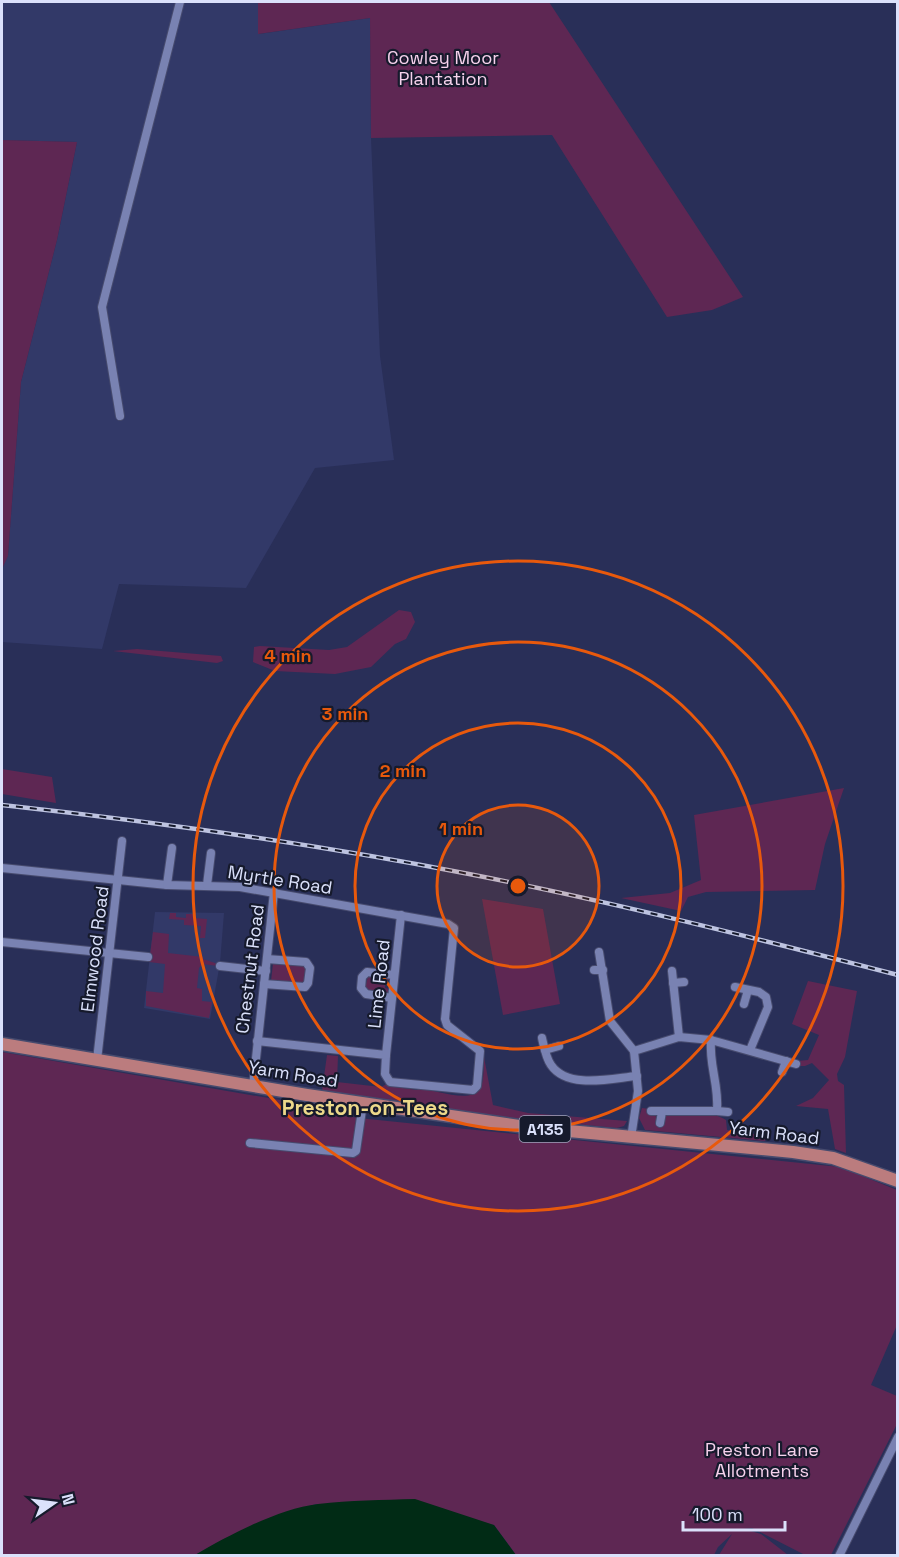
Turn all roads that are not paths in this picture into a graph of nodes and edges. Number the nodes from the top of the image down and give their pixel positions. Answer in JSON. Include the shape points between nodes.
{"nodes":[{"id":1,"x":180,"y":2,"type":"edge"},
{"id":2,"x":120,"y":416,"type":"dead end"},
{"id":3,"x":122,"y":841,"type":"dead end"},
{"id":4,"x":172,"y":848,"type":"dead end"},
{"id":5,"x":211,"y":853,"type":"dead end"},
{"id":6,"x":2,"y":868,"type":"edge"},
{"id":7,"x":118,"y":881,"type":"junction"},
{"id":8,"x":167,"y":885,"type":"junction"},
{"id":9,"x":207,"y":885,"type":"junction"},
{"id":10,"x":274,"y":892,"type":"junction"},
{"id":11,"x":401,"y":915,"type":"junction"},
{"id":12,"x":2,"y":942,"type":"edge"},
{"id":13,"x":599,"y":952,"type":"dead end"},
{"id":14,"x":110,"y":954,"type":"junction"},
{"id":15,"x":148,"y":957,"type":"dead end"},
{"id":16,"x":267,"y":959,"type":"junction"},
{"id":17,"x":220,"y":966,"type":"dead end"},
{"id":18,"x":594,"y":970,"type":"dead end"},
{"id":19,"x":603,"y":970,"type":"junction"},
{"id":20,"x":266,"y":971,"type":"junction"},
{"id":21,"x":672,"y":971,"type":"dead end"},
{"id":22,"x":394,"y":975,"type":"junction"},
{"id":23,"x":684,"y":982,"type":"dead end"},
{"id":24,"x":673,"y":983,"type":"junction"},
{"id":25,"x":264,"y":984,"type":"junction"},
{"id":26,"x":735,"y":987,"type":"dead end"},
{"id":27,"x":748,"y":990,"type":"junction"},
{"id":28,"x":392,"y":998,"type":"junction"},
{"id":29,"x":744,"y":1004,"type":"dead end"},
{"id":30,"x":679,"y":1037,"type":"junction"},
{"id":31,"x":542,"y":1038,"type":"dead end"},
{"id":32,"x":711,"y":1040,"type":"junction"},
{"id":33,"x":257,"y":1041,"type":"junction"},
{"id":34,"x":2,"y":1044,"type":"edge"},
{"id":35,"x":559,"y":1046,"type":"dead end"},
{"id":36,"x":545,"y":1050,"type":"junction"},
{"id":37,"x":750,"y":1050,"type":"junction"},
{"id":38,"x":634,"y":1051,"type":"junction"},
{"id":39,"x":386,"y":1055,"type":"junction"},
{"id":40,"x":97,"y":1060,"type":"junction"},
{"id":41,"x":786,"y":1061,"type":"junction"},
{"id":42,"x":796,"y":1064,"type":"dead end"},
{"id":43,"x":782,"y":1072,"type":"dead end"},
{"id":44,"x":637,"y":1076,"type":"junction"},
{"id":45,"x":253,"y":1086,"type":"junction"},
{"id":46,"x":475,"y":1088,"type":"joint"},
{"id":47,"x":363,"y":1103,"type":"junction"},
{"id":48,"x":651,"y":1111,"type":"dead end"},
{"id":49,"x":717,"y":1111,"type":"junction"},
{"id":50,"x":662,"y":1112,"type":"junction"},
{"id":51,"x":728,"y":1112,"type":"dead end"},
{"id":52,"x":660,"y":1123,"type":"dead end"},
{"id":53,"x":631,"y":1138,"type":"junction"},
{"id":54,"x":250,"y":1143,"type":"dead end"},
{"id":55,"x":897,"y":1181,"type":"edge"},
{"id":56,"x":897,"y":1437,"type":"edge"},
{"id":57,"x":839,"y":1556,"type":"edge"}],
"edges":[{"from":1,"to":2,"type":"street","via":[[102,307]]},
{"from":3,"to":7,"type":"street","name":"Elmwood Road"},
{"from":4,"to":8,"type":"street"},
{"from":5,"to":9,"type":"street"},
{"from":6,"to":7,"type":"street","name":"Myrtle Road"},
{"from":7,"to":8,"type":"street","name":"Myrtle Road"},
{"from":7,"to":14,"type":"street","name":"Elmwood Road"},
{"from":8,"to":9,"type":"street","name":"Myrtle Road"},
{"from":9,"to":10,"type":"street","name":"Myrtle Road"},
{"from":10,"to":11,"type":"street","name":"Myrtle Road"},
{"from":10,"to":16,"type":"street","name":"Chestnut Road"},
{"from":11,"to":22,"type":"street","name":"Lime Road"},
{"from":11,"to":46,"type":"street","name":"Myrtle Road","via":[[454,928],[445,1019],[447,1025],[480,1051]]},
{"from":12,"to":14,"type":"street"},
{"from":13,"to":19,"type":"street"},
{"from":14,"to":15,"type":"street"},
{"from":14,"to":40,"type":"street","name":"Elmwood Road"},
{"from":16,"to":20,"type":"street","name":"Chestnut Road"},
{"from":16,"to":25,"type":"street","via":[[309,963],[309,976],[305,987]]},
{"from":17,"to":20,"type":"street"},
{"from":18,"to":19,"type":"street"},
{"from":19,"to":38,"type":"street","via":[[610,1021]]},
{"from":20,"to":25,"type":"street","name":"Chestnut Road"},
{"from":21,"to":24,"type":"street"},
{"from":22,"to":28,"type":"street","name":"Lime Road"},
{"from":22,"to":28,"type":"street","via":[[367,972],[361,988],[366,994]]},
{"from":23,"to":24,"type":"street"},
{"from":24,"to":30,"type":"street"},
{"from":25,"to":33,"type":"street","name":"Chestnut Road"},
{"from":26,"to":27,"type":"street"},
{"from":27,"to":29,"type":"street"},
{"from":27,"to":37,"type":"street","via":[[766,997],[768,1007]]},
{"from":28,"to":39,"type":"street","name":"Lime Road"},
{"from":30,"to":32,"type":"street"},
{"from":30,"to":38,"type":"street"},
{"from":31,"to":36,"type":"street"},
{"from":32,"to":37,"type":"street"},
{"from":32,"to":49,"type":"street","via":[[709,1062],[716,1079]]},
{"from":33,"to":39,"type":"street"},
{"from":33,"to":45,"type":"street","name":"Chestnut Road"},
{"from":34,"to":40,"type":"main road","name":"Yarm Road","number":"A135"},
{"from":35,"to":36,"type":"street"},
{"from":36,"to":44,"type":"street","via":[[551,1066],[563,1076],[600,1080]]},
{"from":37,"to":41,"type":"street"},
{"from":38,"to":44,"type":"street"},
{"from":39,"to":46,"type":"street","name":"Lime Road","via":[[385,1074],[390,1082],[470,1091]]},
{"from":40,"to":45,"type":"main road","name":"Yarm Road","number":"A135"},
{"from":41,"to":42,"type":"street"},
{"from":41,"to":43,"type":"street"},
{"from":44,"to":53,"type":"street"},
{"from":45,"to":47,"type":"main road","name":"Yarm Road","number":"A135"},
{"from":47,"to":53,"type":"main road","name":"Yarm Road","number":"A135"},
{"from":47,"to":54,"type":"street","via":[[353,1153]]},
{"from":48,"to":50,"type":"street"},
{"from":49,"to":50,"type":"street"},
{"from":49,"to":51,"type":"street"},
{"from":50,"to":52,"type":"street"},
{"from":53,"to":55,"type":"main road","name":"Yarm Road","number":"A135","via":[[816,1155]]},
{"from":56,"to":57,"type":"street"}]}
